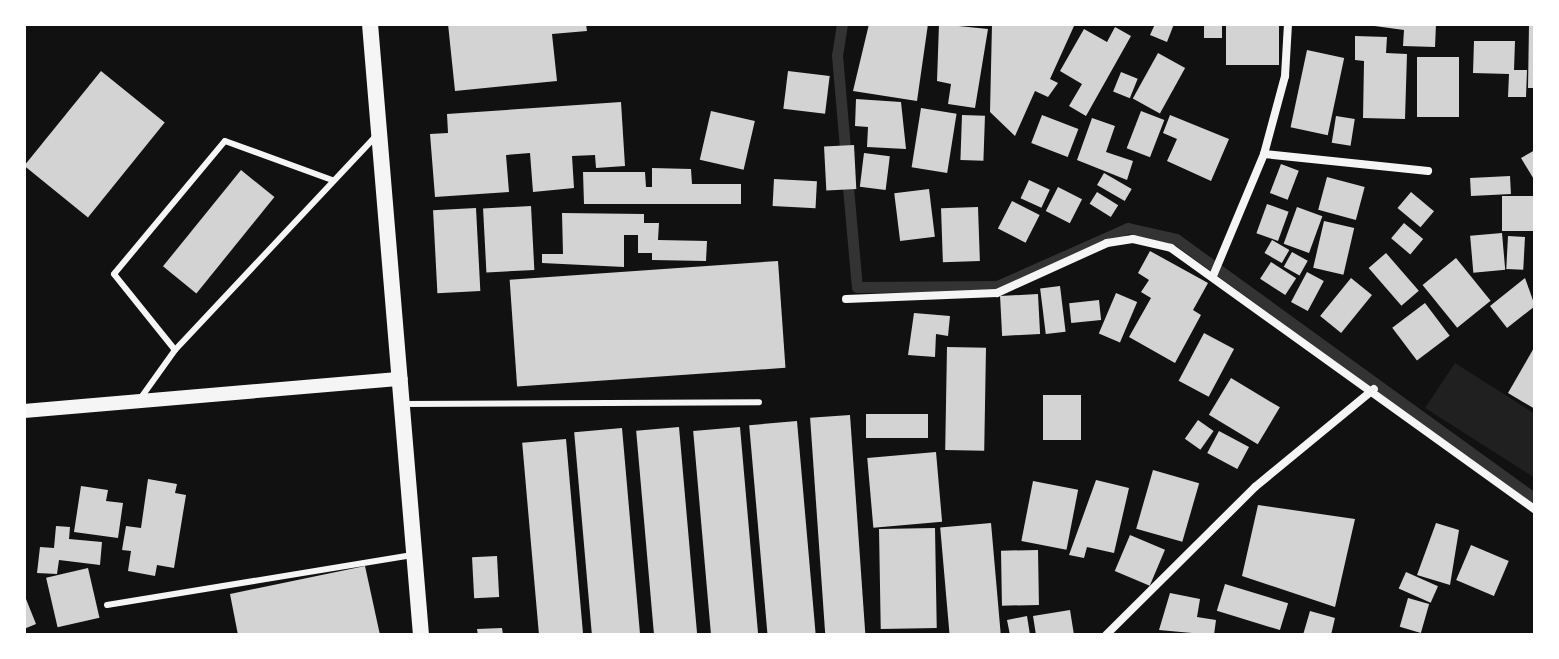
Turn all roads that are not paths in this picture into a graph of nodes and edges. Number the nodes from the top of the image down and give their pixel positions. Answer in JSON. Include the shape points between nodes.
{"nodes":[{"id":1,"x":370,"y":24,"type":"edge"},
{"id":2,"x":1288,"y":24,"type":"edge"},
{"id":3,"x":378,"y":134,"type":"junction"},
{"id":4,"x":1264,"y":154,"type":"junction"},
{"id":5,"x":1428,"y":171,"type":"dead end"},
{"id":6,"x":332,"y":180,"type":"junction"},
{"id":7,"x":1213,"y":276,"type":"junction"},
{"id":8,"x":846,"y":299,"type":"dead end"},
{"id":9,"x":175,"y":350,"type":"junction"},
{"id":10,"x":401,"y":379,"type":"junction"},
{"id":11,"x":1374,"y":389,"type":"junction"},
{"id":12,"x":140,"y":399,"type":"junction"},
{"id":13,"x":759,"y":402,"type":"dead end"},
{"id":14,"x":404,"y":404,"type":"junction"},
{"id":15,"x":24,"y":411,"type":"edge"},
{"id":16,"x":1535,"y":510,"type":"edge"},
{"id":17,"x":414,"y":555,"type":"junction"},
{"id":18,"x":107,"y":605,"type":"dead end"},
{"id":19,"x":421,"y":635,"type":"edge"},
{"id":20,"x":1106,"y":635,"type":"edge"}],
"edges":[{"from":1,"to":3,"type":"main road"},
{"from":2,"to":4,"type":"street","via":[[1285,76]]},
{"from":3,"to":6,"type":"lane"},
{"from":3,"to":10,"type":"main road"},
{"from":4,"to":5,"type":"street"},
{"from":4,"to":7,"type":"street"},
{"from":6,"to":9,"type":"lane"},
{"from":6,"to":9,"type":"lane","via":[[225,141],[114,274]]},
{"from":7,"to":8,"type":"street","via":[[1171,248],[1133,239],[1107,243],[997,293]]},
{"from":7,"to":11,"type":"street"},
{"from":9,"to":12,"type":"lane"},
{"from":10,"to":12,"type":"street"},
{"from":10,"to":14,"type":"main road"},
{"from":11,"to":16,"type":"street"},
{"from":11,"to":20,"type":"street","via":[[1255,487]]},
{"from":12,"to":15,"type":"street"},
{"from":13,"to":14,"type":"lane"},
{"from":14,"to":17,"type":"main road"},
{"from":17,"to":18,"type":"lane"},
{"from":17,"to":19,"type":"main road"}]}
